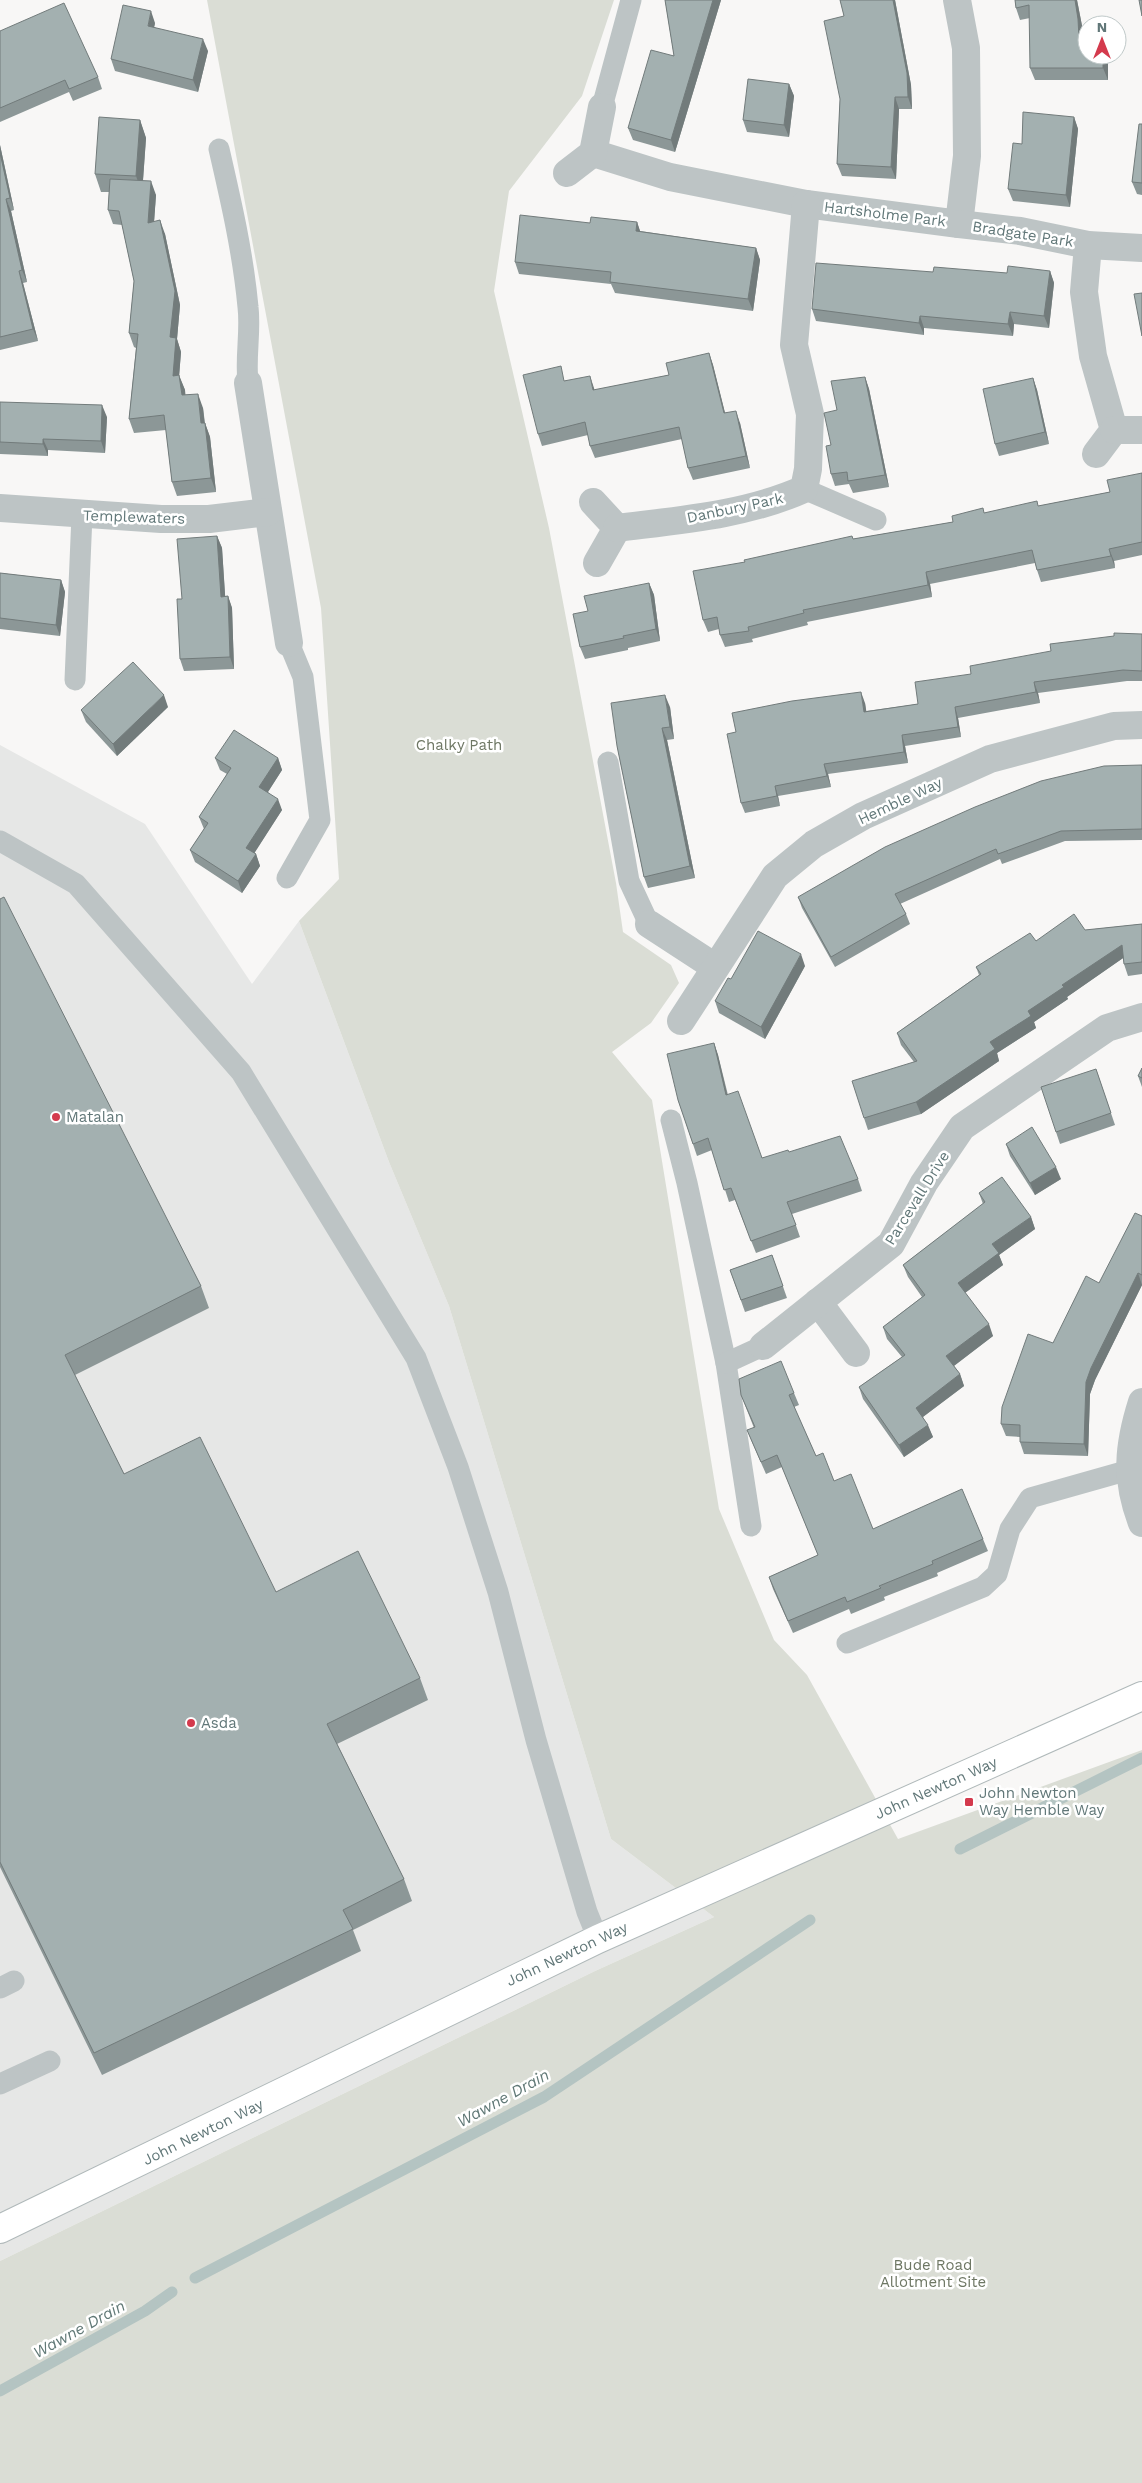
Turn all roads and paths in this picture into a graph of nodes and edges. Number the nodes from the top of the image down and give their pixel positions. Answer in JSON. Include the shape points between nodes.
{"nodes":[{"id":1,"x":631,"y":0,"type":"edge"},
{"id":2,"x":957,"y":0,"type":"edge"},
{"id":3,"x":602,"y":107,"type":"joint"},
{"id":4,"x":219,"y":149,"type":"dead end"},
{"id":5,"x":593,"y":153,"type":"junction"},
{"id":6,"x":567,"y":172,"type":"dead end"},
{"id":7,"x":806,"y":204,"type":"junction"},
{"id":8,"x":958,"y":224,"type":"junction"},
{"id":9,"x":1088,"y":244,"type":"junction"},
{"id":10,"x":1142,"y":248,"type":"edge"},
{"id":11,"x":248,"y":383,"type":"joint"},
{"id":12,"x":1114,"y":430,"type":"junction"},
{"id":13,"x":1142,"y":430,"type":"edge"},
{"id":14,"x":1096,"y":454,"type":"dead end"},
{"id":15,"x":804,"y":489,"type":"junction"},
{"id":16,"x":592,"y":502,"type":"dead end"},
{"id":17,"x":0,"y":508,"type":"edge"},
{"id":18,"x":268,"y":512,"type":"junction"},
{"id":19,"x":82,"y":515,"type":"junction"},
{"id":20,"x":876,"y":520,"type":"dead end"},
{"id":21,"x":617,"y":528,"type":"junction"},
{"id":22,"x":597,"y":563,"type":"dead end"},
{"id":23,"x":290,"y":643,"type":"joint"},
{"id":24,"x":74,"y":680,"type":"dead end"},
{"id":25,"x":1142,"y":725,"type":"edge"},
{"id":26,"x":608,"y":762,"type":"dead end"},
{"id":27,"x":0,"y":841,"type":"edge"},
{"id":28,"x":287,"y":878,"type":"dead end"},
{"id":29,"x":649,"y":924,"type":"joint"},
{"id":30,"x":715,"y":967,"type":"junction"},
{"id":31,"x":1142,"y":1017,"type":"edge"},
{"id":32,"x":681,"y":1020,"type":"dead end"},
{"id":33,"x":671,"y":1120,"type":"dead end"},
{"id":34,"x":818,"y":1302,"type":"junction"},
{"id":35,"x":764,"y":1346,"type":"joint"},
{"id":36,"x":856,"y":1353,"type":"dead end"},
{"id":37,"x":726,"y":1363,"type":"junction"},
{"id":38,"x":1142,"y":1402,"type":"edge"},
{"id":39,"x":1129,"y":1470,"type":"junction"},
{"id":40,"x":1140,"y":1512,"type":"edge"},
{"id":41,"x":751,"y":1526,"type":"dead end"},
{"id":42,"x":847,"y":1643,"type":"dead end"},
{"id":43,"x":1142,"y":1696,"type":"edge"},
{"id":44,"x":598,"y":1939,"type":"junction"},
{"id":45,"x":50,"y":2060,"type":"dead end"},
{"id":46,"x":0,"y":2084,"type":"edge"},
{"id":47,"x":0,"y":2229,"type":"edge"}],
"edges":[{"from":1,"to":3,"type":"lane"},
{"from":2,"to":8,"type":"street","name":"Hartsholme Park","via":[[966,48],[967,156]]},
{"from":3,"to":5,"type":"street"},
{"from":4,"to":11,"type":"lane","via":[[236,220],[249,309]]},
{"from":5,"to":6,"type":"street"},
{"from":5,"to":7,"type":"street","name":"Hartsholme Park","via":[[670,177]]},
{"from":7,"to":8,"type":"street","name":"Hartsholme Park"},
{"from":7,"to":15,"type":"street","name":"Danbury Park","via":[[794,345],[810,414]]},
{"from":8,"to":9,"type":"street","name":"Bradgate Park","via":[[1020,231]]},
{"from":9,"to":10,"type":"street","name":"Bradgate Park"},
{"from":9,"to":12,"type":"street","name":"Bradgate Park","via":[[1086,301],[1093,356]]},
{"from":11,"to":18,"type":"street"},
{"from":12,"to":13,"type":"street"},
{"from":12,"to":14,"type":"street"},
{"from":15,"to":20,"type":"lane"},
{"from":15,"to":21,"type":"street","name":"Danbury Park","via":[[776,502],[702,517]]},
{"from":16,"to":21,"type":"street"},
{"from":17,"to":19,"type":"street","name":"Templewaters"},
{"from":18,"to":19,"type":"street","name":"Templewaters","via":[[200,519]]},
{"from":18,"to":23,"type":"street"},
{"from":19,"to":24,"type":"lane"},
{"from":21,"to":22,"type":"street"},
{"from":23,"to":28,"type":"lane","via":[[303,677],[320,820]]},
{"from":25,"to":30,"type":"street","name":"Hemble Way","via":[[1114,726],[990,759],[863,816],[822,840],[775,876]]},
{"from":26,"to":29,"type":"lane","via":[[629,881]]},
{"from":27,"to":44,"type":"lane","via":[[76,884],[241,1072],[416,1358],[458,1467],[498,1592],[536,1740],[586,1912]]},
{"from":29,"to":30,"type":"street"},
{"from":30,"to":32,"type":"street","name":"Hemble Way"},
{"from":31,"to":34,"type":"street","name":"Parcevall Drive","via":[[1107,1028],[962,1127],[924,1183],[891,1244]]},
{"from":33,"to":37,"type":"lane"},
{"from":34,"to":35,"type":"street","name":"Parcevall Drive"},
{"from":34,"to":36,"type":"street"},
{"from":35,"to":37,"type":"lane"},
{"from":37,"to":41,"type":"lane"},
{"from":38,"to":39,"type":"street","via":[[1132,1434]]},
{"from":39,"to":40,"type":"street"},
{"from":39,"to":42,"type":"lane","via":[[1030,1498],[1010,1529],[997,1574],[983,1587]]},
{"from":43,"to":44,"type":"street","name":"John Newton Way"},
{"from":44,"to":47,"type":"street","name":"John Newton Way"},
{"from":45,"to":46,"type":"lane"}]}
